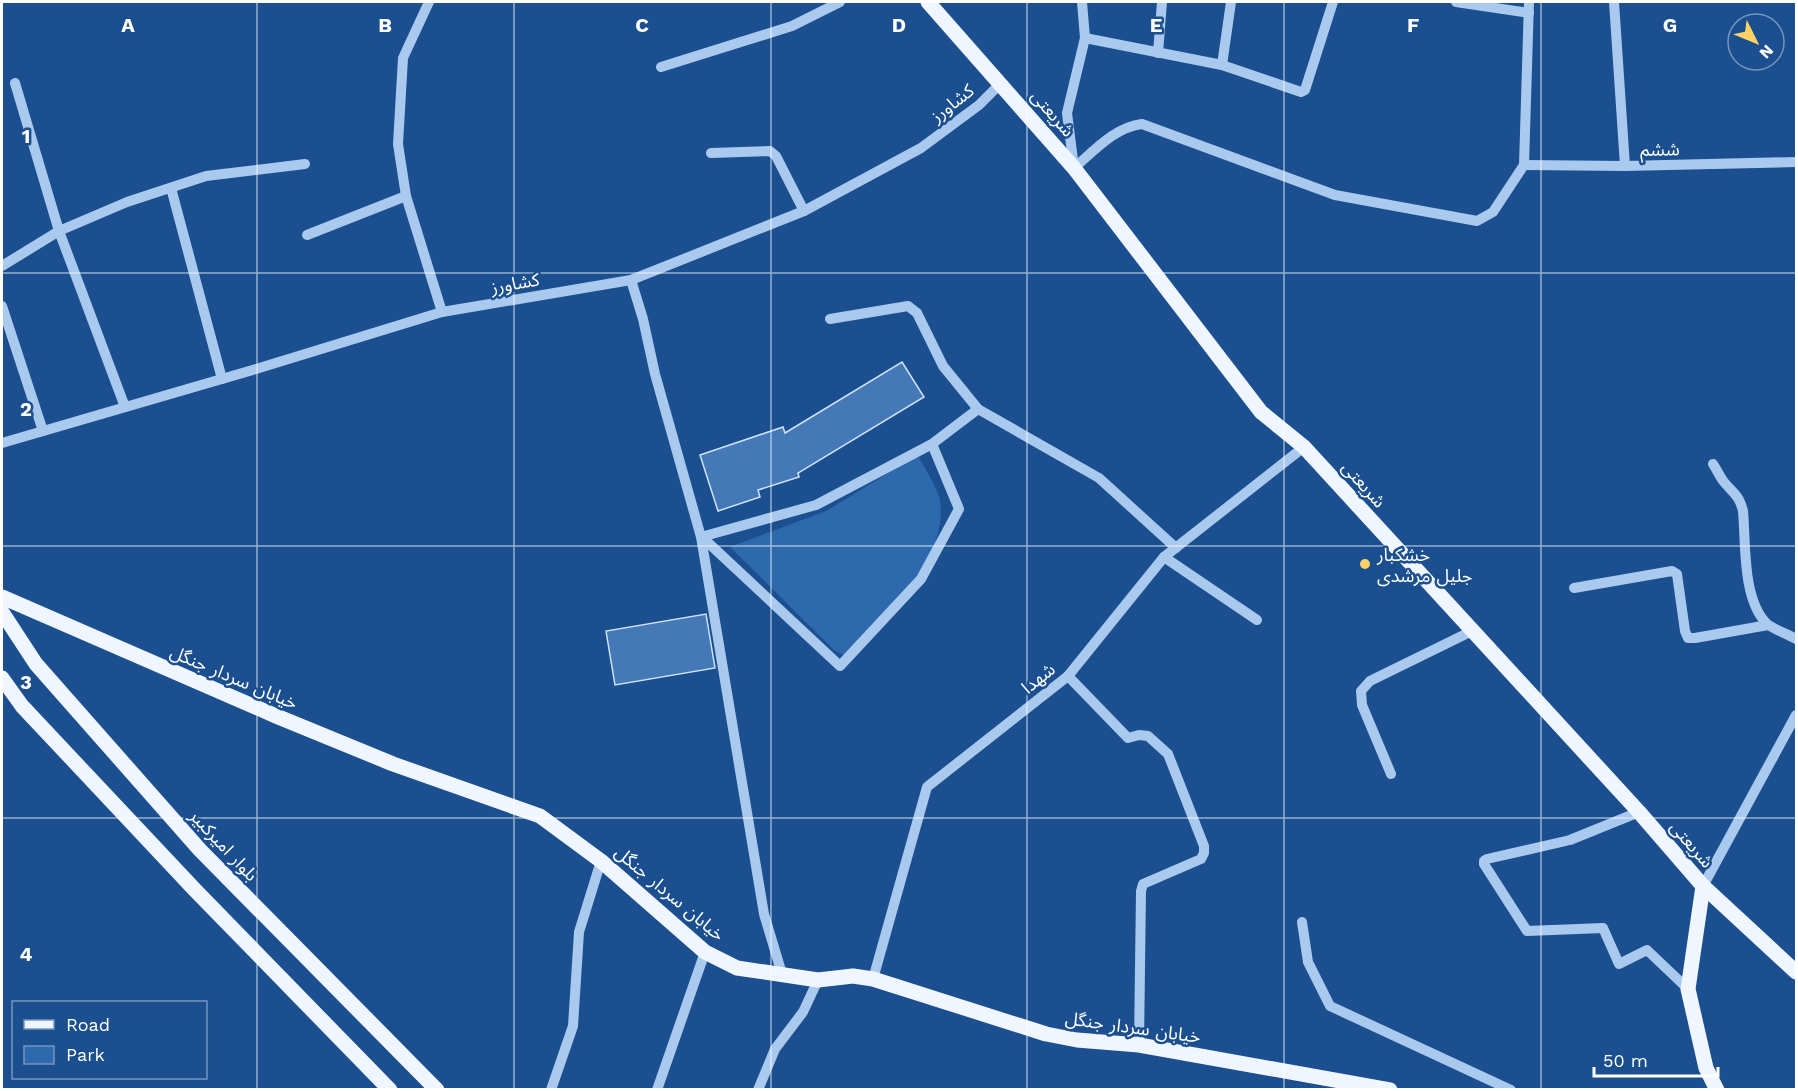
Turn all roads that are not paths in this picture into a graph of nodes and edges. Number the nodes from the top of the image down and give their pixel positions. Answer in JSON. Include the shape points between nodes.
{"nodes":[{"id":1,"x":429,"y":2,"type":"edge"},
{"id":2,"x":840,"y":2,"type":"edge"},
{"id":3,"x":928,"y":2,"type":"edge"},
{"id":4,"x":1082,"y":2,"type":"edge"},
{"id":5,"x":1162,"y":2,"type":"edge"},
{"id":6,"x":1231,"y":2,"type":"edge"},
{"id":7,"x":1333,"y":2,"type":"edge"},
{"id":8,"x":1456,"y":2,"type":"edge"},
{"id":9,"x":1614,"y":2,"type":"edge"},
{"id":10,"x":1529,"y":7,"type":"edge"},
{"id":11,"x":1085,"y":38,"type":"junction"},
{"id":12,"x":1158,"y":53,"type":"junction"},
{"id":13,"x":1222,"y":65,"type":"junction"},
{"id":14,"x":662,"y":67,"type":"dead end"},
{"id":15,"x":15,"y":83,"type":"dead end"},
{"id":16,"x":1001,"y":83,"type":"junction"},
{"id":17,"x":711,"y":153,"type":"dead end"},
{"id":18,"x":1797,"y":162,"type":"edge"},
{"id":19,"x":305,"y":164,"type":"dead end"},
{"id":20,"x":1524,"y":165,"type":"junction"},
{"id":21,"x":1625,"y":166,"type":"junction"},
{"id":22,"x":1074,"y":168,"type":"junction"},
{"id":23,"x":171,"y":188,"type":"junction"},
{"id":24,"x":406,"y":196,"type":"junction"},
{"id":25,"x":804,"y":211,"type":"junction"},
{"id":26,"x":59,"y":231,"type":"junction"},
{"id":27,"x":307,"y":235,"type":"dead end"},
{"id":28,"x":2,"y":266,"type":"edge"},
{"id":29,"x":631,"y":280,"type":"junction"},
{"id":30,"x":2,"y":306,"type":"edge"},
{"id":31,"x":442,"y":312,"type":"junction"},
{"id":32,"x":830,"y":319,"type":"dead end"},
{"id":33,"x":222,"y":380,"type":"junction"},
{"id":34,"x":125,"y":408,"type":"junction"},
{"id":35,"x":978,"y":409,"type":"junction"},
{"id":36,"x":43,"y":431,"type":"junction"},
{"id":37,"x":2,"y":443,"type":"edge"},
{"id":38,"x":932,"y":444,"type":"junction"},
{"id":39,"x":1304,"y":447,"type":"junction"},
{"id":40,"x":1713,"y":464,"type":"dead end"},
{"id":41,"x":701,"y":537,"type":"junction"},
{"id":42,"x":1176,"y":548,"type":"junction"},
{"id":43,"x":1164,"y":557,"type":"junction"},
{"id":44,"x":1574,"y":588,"type":"dead end"},
{"id":45,"x":2,"y":597,"type":"edge"},
{"id":46,"x":2,"y":612,"type":"edge"},
{"id":47,"x":1257,"y":620,"type":"dead end"},
{"id":48,"x":1768,"y":625,"type":"junction"},
{"id":49,"x":1472,"y":631,"type":"junction"},
{"id":50,"x":1797,"y":639,"type":"edge"},
{"id":51,"x":1068,"y":676,"type":"junction"},
{"id":52,"x":2,"y":678,"type":"edge"},
{"id":53,"x":1797,"y":715,"type":"edge"},
{"id":54,"x":1392,"y":774,"type":"dead end"},
{"id":55,"x":1639,"y":812,"type":"junction"},
{"id":56,"x":601,"y":861,"type":"junction"},
{"id":57,"x":1703,"y":886,"type":"junction"},
{"id":58,"x":1302,"y":922,"type":"dead end"},
{"id":59,"x":705,"y":952,"type":"junction"},
{"id":60,"x":1797,"y":972,"type":"edge"},
{"id":61,"x":782,"y":974,"type":"junction"},
{"id":62,"x":873,"y":979,"type":"junction"},
{"id":63,"x":818,"y":980,"type":"junction"},
{"id":64,"x":1688,"y":989,"type":"junction"},
{"id":65,"x":1139,"y":1045,"type":"junction"},
{"id":66,"x":390,"y":1089,"type":"edge"},
{"id":67,"x":437,"y":1089,"type":"edge"},
{"id":68,"x":551,"y":1089,"type":"edge"},
{"id":69,"x":657,"y":1089,"type":"edge"},
{"id":70,"x":758,"y":1089,"type":"edge"},
{"id":71,"x":1389,"y":1089,"type":"edge"},
{"id":72,"x":1511,"y":1089,"type":"edge"},
{"id":73,"x":1717,"y":1089,"type":"edge"}],
"edges":[{"from":1,"to":24,"type":"street","via":[[403,58],[398,144]]},
{"from":2,"to":14,"type":"street","via":[[792,26]]},
{"from":3,"to":16,"type":"main road","name":"شریعتی"},
{"from":4,"to":11,"type":"street"},
{"from":5,"to":12,"type":"street"},
{"from":6,"to":13,"type":"street"},
{"from":7,"to":13,"type":"street","via":[[1305,90],[1296,92]]},
{"from":8,"to":10,"type":"street"},
{"from":9,"to":21,"type":"street"},
{"from":10,"to":20,"type":"street"},
{"from":11,"to":12,"type":"street"},
{"from":11,"to":22,"type":"street","via":[[1067,113]]},
{"from":12,"to":13,"type":"street"},
{"from":15,"to":26,"type":"street"},
{"from":16,"to":22,"type":"main road","name":"شریعتی"},
{"from":16,"to":25,"type":"street","name":"کشاورز","via":[[979,105],[921,148]]},
{"from":17,"to":25,"type":"street","via":[[770,151]]},
{"from":18,"to":21,"type":"street","name":"ششم"},
{"from":19,"to":23,"type":"street","via":[[206,176]]},
{"from":20,"to":21,"type":"street","name":"ششم"},
{"from":20,"to":22,"type":"street","via":[[1493,212],[1477,220],[1335,195],[1142,124],[1116,133]]},
{"from":22,"to":39,"type":"main road","name":"شریعتی","via":[[1261,412]]},
{"from":23,"to":26,"type":"street"},
{"from":23,"to":33,"type":"street"},
{"from":24,"to":27,"type":"street"},
{"from":24,"to":31,"type":"street"},
{"from":25,"to":29,"type":"street","name":"کشاورز"},
{"from":26,"to":28,"type":"street"},
{"from":26,"to":34,"type":"street"},
{"from":29,"to":31,"type":"street","name":"کشاورز"},
{"from":29,"to":41,"type":"street"},
{"from":30,"to":36,"type":"street"},
{"from":31,"to":33,"type":"street","name":"کشاورز"},
{"from":32,"to":35,"type":"street","via":[[908,306],[917,313],[942,366]]},
{"from":33,"to":34,"type":"street","name":"کشاورز"},
{"from":34,"to":36,"type":"street","name":"کشاورز"},
{"from":35,"to":38,"type":"street"},
{"from":35,"to":42,"type":"street","via":[[1099,478]]},
{"from":36,"to":37,"type":"street","name":"کشاورز"},
{"from":38,"to":41,"type":"street","via":[[816,505]]},
{"from":38,"to":41,"type":"street","via":[[958,509],[921,579],[840,666]]},
{"from":39,"to":42,"type":"street","name":"شهدا"},
{"from":39,"to":49,"type":"main road","name":"شریعتی"},
{"from":40,"to":48,"type":"street","via":[[1741,502],[1749,592]]},
{"from":41,"to":61,"type":"street","via":[[764,914]]},
{"from":42,"to":43,"type":"street","name":"شهدا"},
{"from":43,"to":47,"type":"street"},
{"from":43,"to":51,"type":"street","name":"شهدا"},
{"from":44,"to":48,"type":"street","via":[[1672,572],[1677,574],[1688,638]]},
{"from":45,"to":56,"type":"main road","name":"خیابان سردار جنگل","via":[[286,721],[540,816]]},
{"from":46,"to":67,"type":"main road","name":"بلوار امیرکبیر","via":[[36,663],[200,850]]},
{"from":48,"to":50,"type":"street"},
{"from":49,"to":54,"type":"street","via":[[1370,681],[1361,691],[1362,705]]},
{"from":49,"to":55,"type":"main road","name":"شریعتی"},
{"from":51,"to":62,"type":"street","name":"شهدا","via":[[927,788]]},
{"from":51,"to":65,"type":"street","via":[[1128,738],[1148,736],[1168,754],[1204,846],[1201,859],[1143,884]]},
{"from":52,"to":66,"type":"main road","via":[[22,706],[195,890]]},
{"from":53,"to":57,"type":"street"},
{"from":55,"to":57,"type":"main road","name":"شریعتی"},
{"from":55,"to":64,"type":"street","via":[[1570,840],[1487,859],[1484,864],[1527,931],[1603,928],[1619,964],[1647,950]]},
{"from":56,"to":59,"type":"main road","name":"خیابان سردار جنگل"},
{"from":56,"to":68,"type":"street","via":[[579,932],[573,1026]]},
{"from":57,"to":60,"type":"main road","name":"شریعتی"},
{"from":57,"to":64,"type":"main road"},
{"from":58,"to":72,"type":"street","via":[[1308,962],[1330,1006]]},
{"from":59,"to":61,"type":"main road","name":"خیابان سردار جنگل","via":[[737,968]]},
{"from":59,"to":69,"type":"street"},
{"from":61,"to":63,"type":"main road","name":"خیابان سردار جنگل"},
{"from":62,"to":63,"type":"main road","name":"خیابان سردار جنگل","via":[[853,976]]},
{"from":62,"to":65,"type":"main road","name":"خیابان سردار جنگل","via":[[1046,1034]]},
{"from":63,"to":70,"type":"street","via":[[803,1012],[775,1049]]},
{"from":64,"to":73,"type":"main road","via":[[1706,1068]]},
{"from":65,"to":71,"type":"main road","name":"خیابان سردار جنگل"}]}
